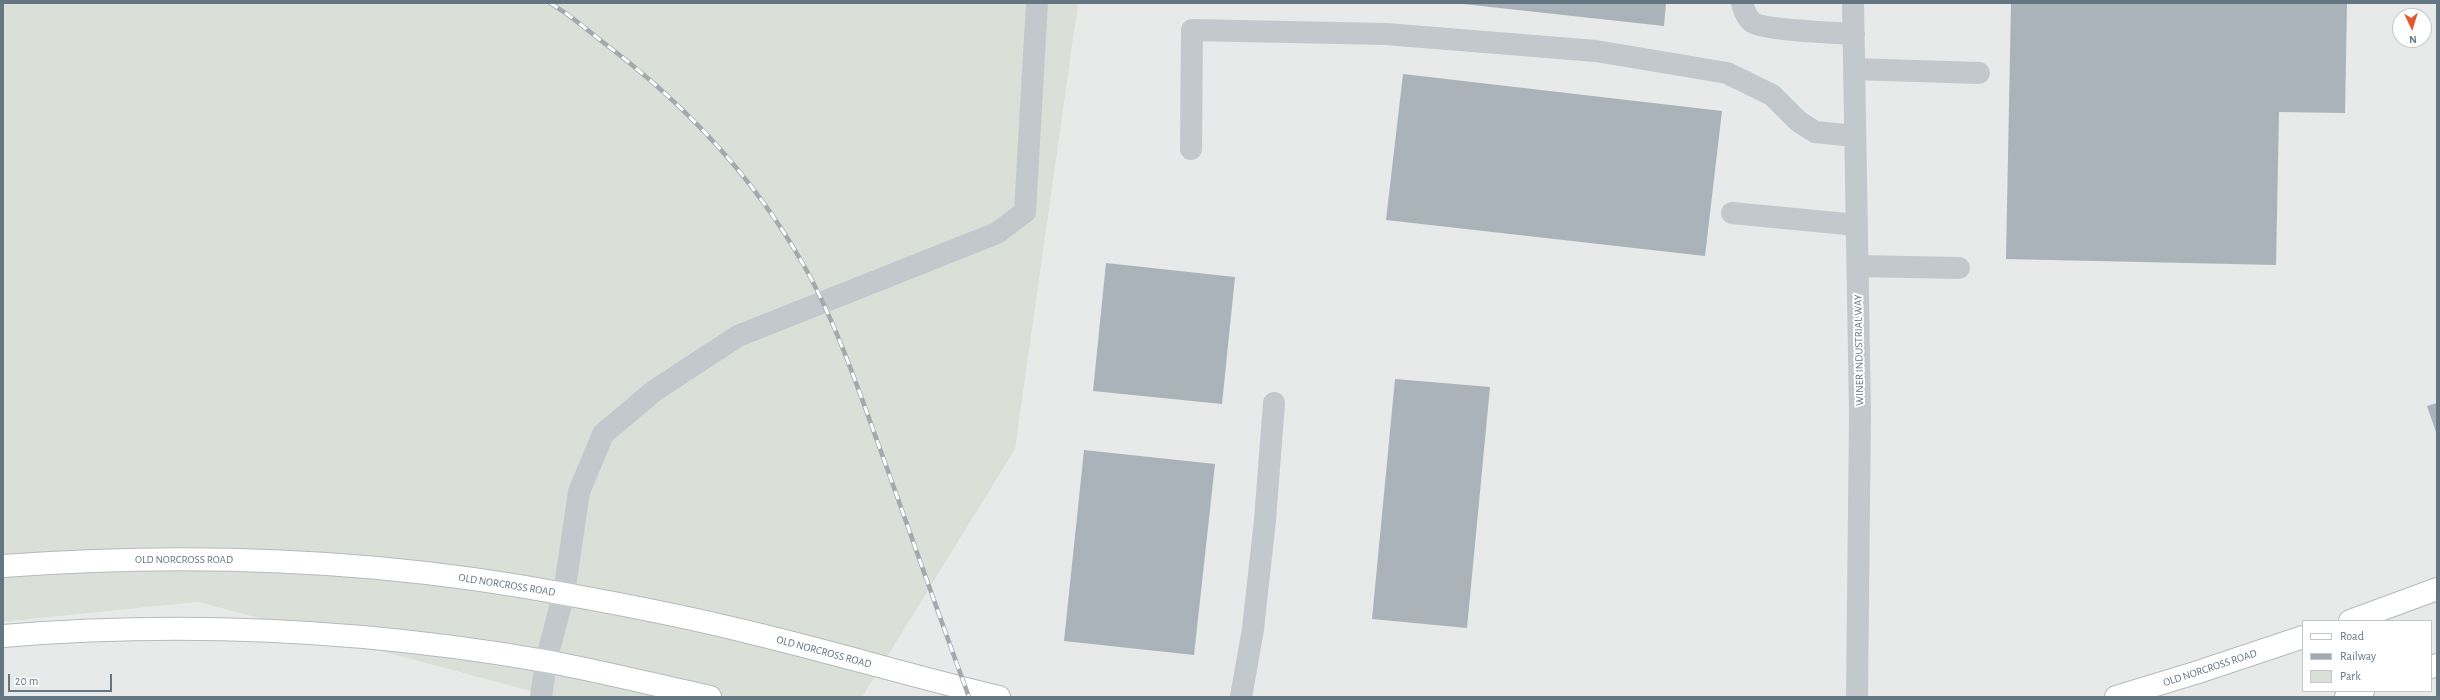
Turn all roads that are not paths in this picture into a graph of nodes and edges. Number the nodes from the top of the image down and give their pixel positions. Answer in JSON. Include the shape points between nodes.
{"nodes":[{"id":1,"x":1037,"y":3,"type":"edge"},
{"id":2,"x":1742,"y":3,"type":"edge"},
{"id":3,"x":1853,"y":3,"type":"edge"},
{"id":4,"x":1854,"y":34,"type":"junction"},
{"id":5,"x":1854,"y":69,"type":"junction"},
{"id":6,"x":1979,"y":73,"type":"dead end"},
{"id":7,"x":1855,"y":136,"type":"junction"},
{"id":8,"x":1191,"y":149,"type":"dead end"},
{"id":9,"x":1732,"y":213,"type":"dead end"},
{"id":10,"x":1857,"y":225,"type":"junction"},
{"id":11,"x":1858,"y":266,"type":"junction"},
{"id":12,"x":1959,"y":268,"type":"dead end"},
{"id":13,"x":1274,"y":403,"type":"dead end"},
{"id":14,"x":3,"y":566,"type":"edge"},
{"id":15,"x":2437,"y":589,"type":"edge"},
{"id":16,"x":564,"y":593,"type":"junction"},
{"id":17,"x":2353,"y":620,"type":"edge"},
{"id":18,"x":3,"y":636,"type":"edge"},
{"id":19,"x":2302,"y":637,"type":"edge"},
{"id":20,"x":546,"y":661,"type":"junction"},
{"id":21,"x":2360,"y":692,"type":"edge"},
{"id":22,"x":541,"y":697,"type":"edge"},
{"id":23,"x":710,"y":697,"type":"edge"},
{"id":24,"x":999,"y":697,"type":"edge"},
{"id":25,"x":1241,"y":697,"type":"edge"},
{"id":26,"x":1857,"y":697,"type":"edge"},
{"id":27,"x":2116,"y":697,"type":"edge"},
{"id":28,"x":2346,"y":697,"type":"edge"}],
"edges":[{"from":1,"to":16,"type":"street","via":[[1025,212],[997,233],[738,336],[654,391],[603,434],[580,492]]},
{"from":2,"to":4,"type":"street","via":[[1744,12],[1753,23],[1777,28]]},
{"from":3,"to":4,"type":"street","name":"WINER INDUSTRIAL WAY"},
{"from":4,"to":5,"type":"street","name":"WINER INDUSTRIAL WAY"},
{"from":5,"to":6,"type":"street"},
{"from":5,"to":7,"type":"street","name":"WINER INDUSTRIAL WAY"},
{"from":7,"to":8,"type":"street","via":[[1815,132],[1772,95],[1727,72],[1603,52],[1386,34],[1192,30]]},
{"from":7,"to":10,"type":"street","name":"WINER INDUSTRIAL WAY"},
{"from":9,"to":10,"type":"street"},
{"from":10,"to":11,"type":"street","name":"WINER INDUSTRIAL WAY"},
{"from":11,"to":12,"type":"street"},
{"from":11,"to":26,"type":"street","name":"WINER INDUSTRIAL WAY","via":[[1860,414]]},
{"from":13,"to":25,"type":"street","via":[[1265,528],[1253,629]]},
{"from":14,"to":16,"type":"main road","name":"OLD NORCROSS ROAD","via":[[86,560],[204,559],[326,564],[454,577]]},
{"from":15,"to":17,"type":"main road"},
{"from":16,"to":20,"type":"street"},
{"from":16,"to":24,"type":"main road","name":"OLD NORCROSS ROAD","via":[[748,632]]},
{"from":18,"to":20,"type":"main road","via":[[67,631],[177,629],[287,632],[447,646]]},
{"from":19,"to":27,"type":"main road","name":"OLD NORCROSS ROAD"},
{"from":20,"to":22,"type":"street"},
{"from":20,"to":23,"type":"main road"},
{"from":21,"to":28,"type":"main road"}]}
